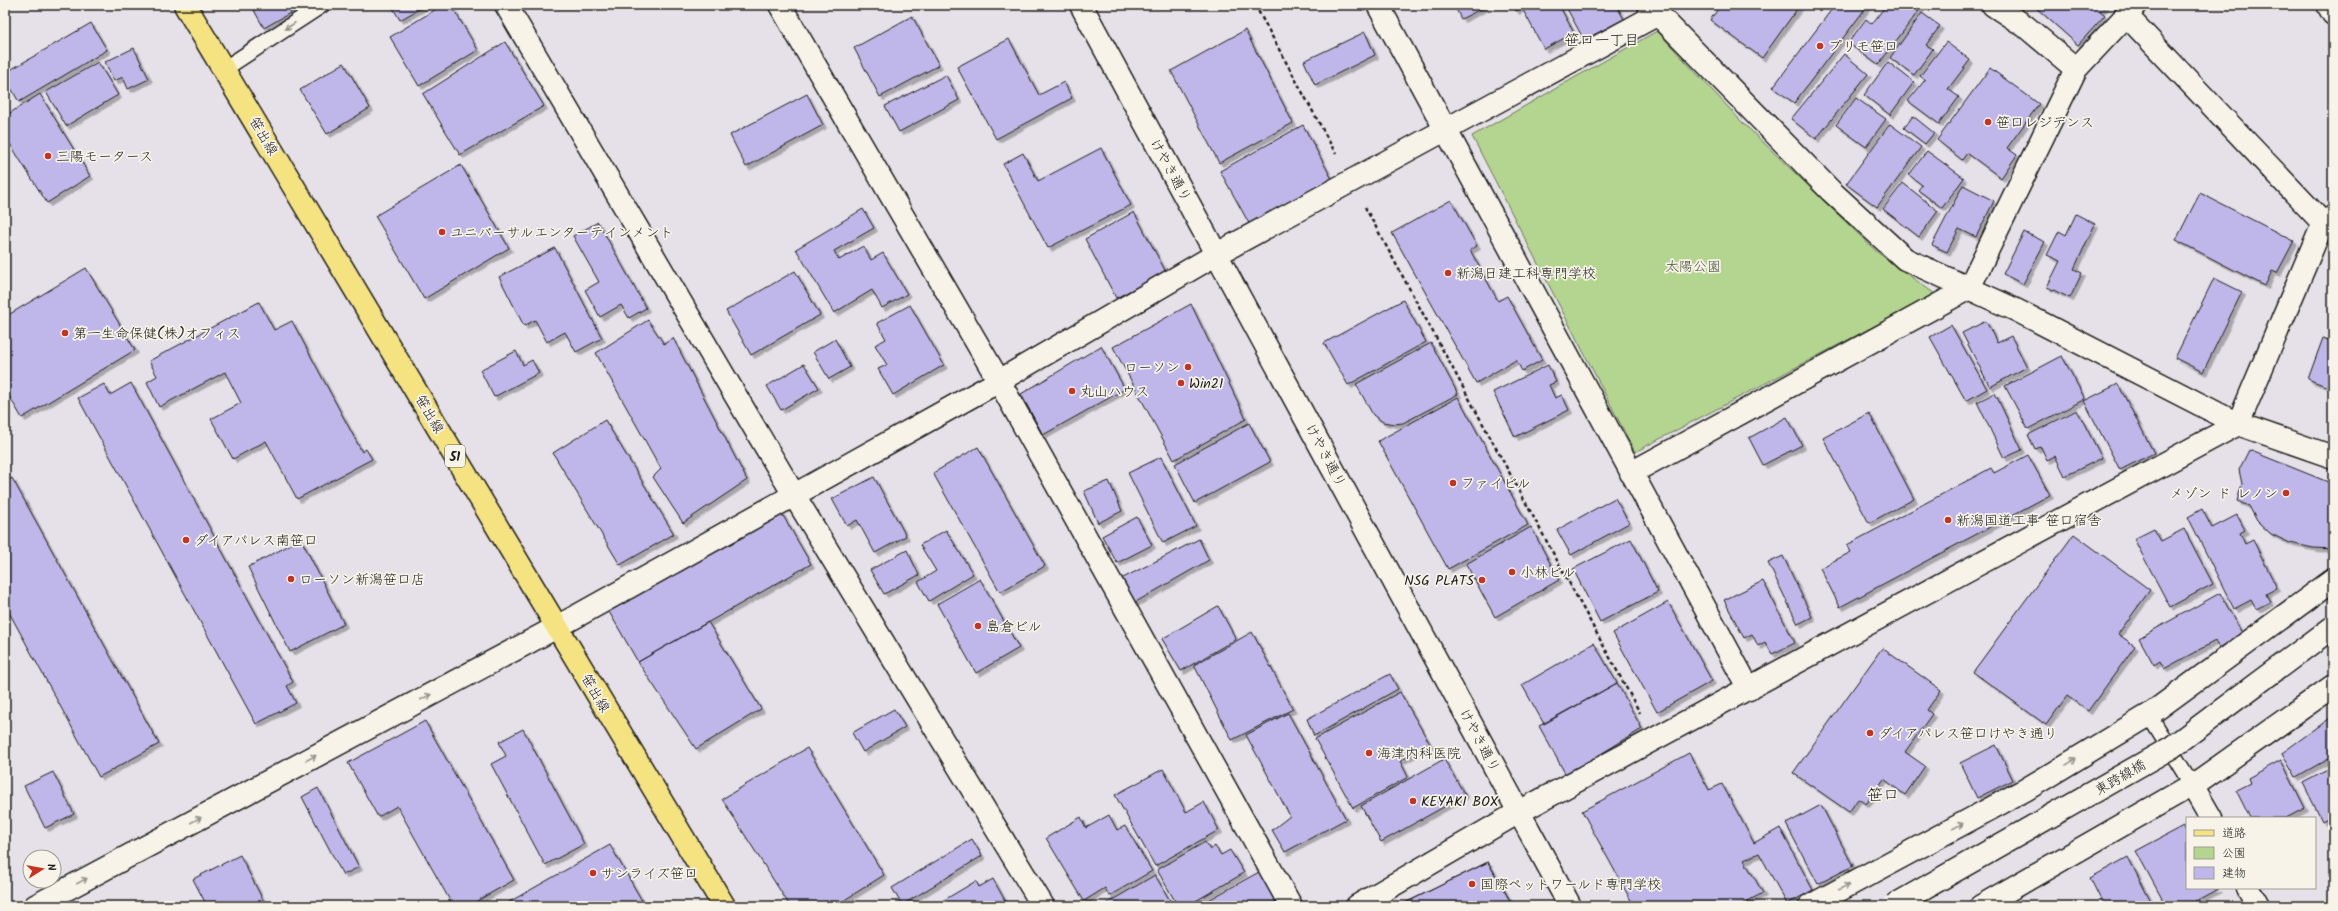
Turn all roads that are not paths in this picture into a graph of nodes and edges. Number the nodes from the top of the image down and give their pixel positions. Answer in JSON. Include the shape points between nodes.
{"nodes":[{"id":1,"x":185,"y":5,"type":"edge"},
{"id":2,"x":322,"y":5,"type":"edge"},
{"id":3,"x":506,"y":5,"type":"edge"},
{"id":4,"x":780,"y":5,"type":"edge"},
{"id":5,"x":1081,"y":5,"type":"edge"},
{"id":6,"x":1378,"y":5,"type":"edge"},
{"id":7,"x":1993,"y":5,"type":"edge"},
{"id":8,"x":2328,"y":5,"type":"edge"},
{"id":9,"x":1653,"y":10,"type":"edge"},
{"id":10,"x":2131,"y":10,"type":"edge"},
{"id":11,"x":2333,"y":14,"type":"edge"},
{"id":12,"x":224,"y":69,"type":"junction"},
{"id":13,"x":2076,"y":69,"type":"junction"},
{"id":14,"x":1446,"y":129,"type":"junction"},
{"id":15,"x":2328,"y":220,"type":"edge"},
{"id":16,"x":1217,"y":254,"type":"junction"},
{"id":17,"x":1969,"y":288,"type":"junction"},
{"id":18,"x":999,"y":381,"type":"junction"},
{"id":19,"x":2238,"y":424,"type":"junction"},
{"id":20,"x":2333,"y":457,"type":"edge"},
{"id":21,"x":1631,"y":473,"type":"junction"},
{"id":22,"x":794,"y":495,"type":"junction"},
{"id":23,"x":2333,"y":580,"type":"edge"},
{"id":24,"x":557,"y":627,"type":"junction"},
{"id":25,"x":2333,"y":627,"type":"edge"},
{"id":26,"x":2333,"y":686,"type":"edge"},
{"id":27,"x":1748,"y":690,"type":"junction"},
{"id":28,"x":2149,"y":715,"type":"junction"},
{"id":29,"x":2192,"y":785,"type":"junction"},
{"id":30,"x":1519,"y":812,"type":"junction"},
{"id":31,"x":2210,"y":817,"type":"edge"},
{"id":32,"x":2249,"y":889,"type":"edge"},
{"id":33,"x":35,"y":906,"type":"edge"},
{"id":34,"x":724,"y":906,"type":"edge"},
{"id":35,"x":1043,"y":906,"type":"edge"},
{"id":36,"x":1292,"y":906,"type":"edge"},
{"id":37,"x":1357,"y":906,"type":"edge"},
{"id":38,"x":1570,"y":906,"type":"edge"},
{"id":39,"x":1810,"y":906,"type":"edge"},
{"id":40,"x":1892,"y":906,"type":"edge"},
{"id":41,"x":1981,"y":906,"type":"edge"},
{"id":42,"x":2258,"y":906,"type":"edge"}],
"edges":[{"from":1,"to":12,"type":"main road","name":"笹出線","number":"51"},
{"from":2,"to":12,"type":"lane","one_way":true},
{"from":3,"to":22,"type":"street"},
{"from":4,"to":18,"type":"street"},
{"from":5,"to":16,"type":"street","name":"けやき通り"},
{"from":6,"to":14,"type":"street"},
{"from":7,"to":13,"type":"street","via":[[2024,26]]},
{"from":8,"to":11,"type":"street"},
{"from":9,"to":14,"type":"street"},
{"from":9,"to":17,"type":"street","via":[[1831,191],[1905,258]]},
{"from":10,"to":13,"type":"street"},
{"from":10,"to":15,"type":"street"},
{"from":12,"to":24,"type":"main road","name":"笹出線","number":"51"},
{"from":13,"to":17,"type":"street"},
{"from":14,"to":16,"type":"street"},
{"from":14,"to":21,"type":"street"},
{"from":15,"to":19,"type":"street"},
{"from":16,"to":18,"type":"street"},
{"from":16,"to":30,"type":"street","name":"けやき通り"},
{"from":17,"to":19,"type":"street"},
{"from":17,"to":21,"type":"street"},
{"from":18,"to":22,"type":"street"},
{"from":18,"to":36,"type":"street"},
{"from":19,"to":20,"type":"street"},
{"from":19,"to":27,"type":"street"},
{"from":21,"to":27,"type":"street"},
{"from":22,"to":24,"type":"street"},
{"from":22,"to":35,"type":"street"},
{"from":23,"to":28,"type":"street"},
{"from":33,"to":24,"type":"street","one_way":true},
{"from":24,"to":34,"type":"main road","name":"笹出線","number":"51"},
{"from":25,"to":40,"type":"street","name":"東跨線橋","bridge":true,"via":[[2172,747]]},
{"from":26,"to":29,"type":"street"},
{"from":27,"to":30,"type":"street"},
{"from":28,"to":29,"type":"lane"},
{"from":39,"to":28,"type":"street","one_way":true,"via":[[2025,790]]},
{"from":29,"to":31,"type":"street"},
{"from":29,"to":41,"type":"street"},
{"from":30,"to":37,"type":"street"},
{"from":30,"to":38,"type":"street","name":"けやき通り"},
{"from":32,"to":42,"type":"street"}]}
